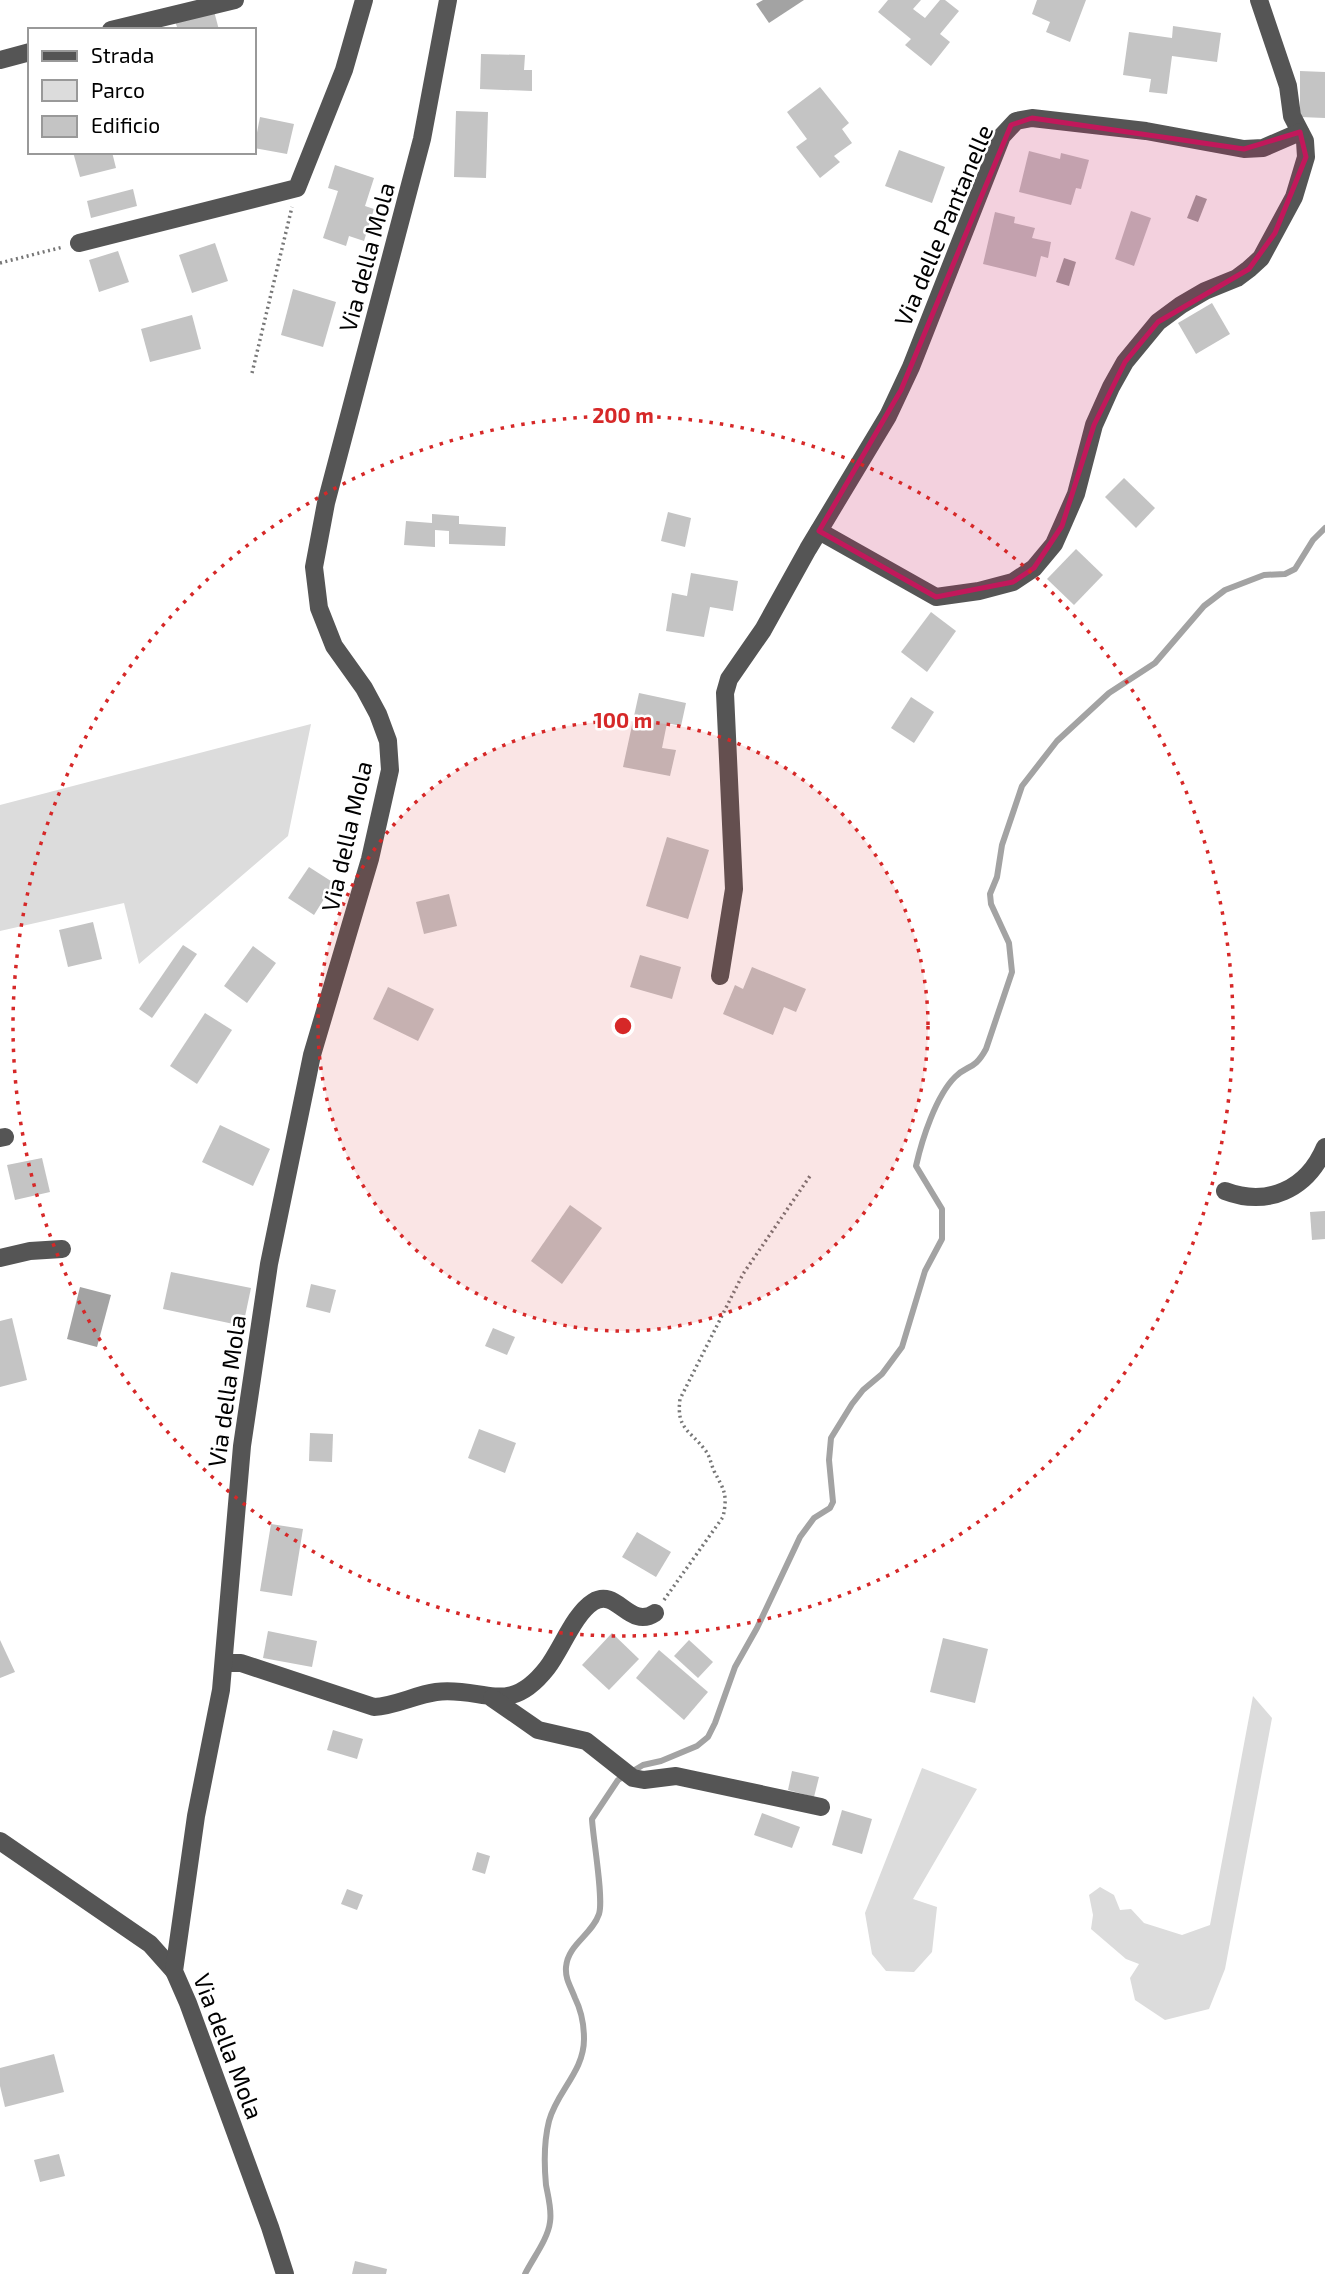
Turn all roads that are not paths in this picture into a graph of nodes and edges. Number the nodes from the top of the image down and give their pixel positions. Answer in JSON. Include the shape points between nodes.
{"nodes":[{"id":1,"x":235,"y":0,"type":"edge"},
{"id":2,"x":364,"y":0,"type":"edge"},
{"id":3,"x":448,"y":0,"type":"edge"},
{"id":4,"x":1259,"y":0,"type":"edge"},
{"id":5,"x":119,"y":28,"type":"edge"},
{"id":6,"x":28,"y":53,"type":"edge"},
{"id":7,"x":0,"y":60,"type":"edge"},
{"id":8,"x":1300,"y":132,"type":"junction"},
{"id":9,"x":79,"y":243,"type":"road end"},
{"id":10,"x":819,"y":531,"type":"junction"},
{"id":11,"x":720,"y":976,"type":"dead end"},
{"id":12,"x":1325,"y":1147,"type":"edge"},
{"id":13,"x":1225,"y":1191,"type":"dead end"},
{"id":14,"x":62,"y":1249,"type":"dead end"},
{"id":15,"x":0,"y":1258,"type":"edge"},
{"id":16,"x":655,"y":1613,"type":"road end"},
{"id":17,"x":225,"y":1663,"type":"junction"},
{"id":18,"x":492,"y":1698,"type":"junction"},
{"id":19,"x":821,"y":1807,"type":"dead end"},
{"id":20,"x":0,"y":1841,"type":"edge"},
{"id":21,"x":174,"y":1972,"type":"junction"},
{"id":22,"x":285,"y":2274,"type":"edge"}],
"edges":[{"from":1,"to":5,"type":"street"},
{"from":2,"to":9,"type":"street","via":[[344,70],[297,188]]},
{"from":3,"to":17,"type":"street","name":"Via della Mola","via":[[422,139],[315,558],[321,617],[378,714],[388,741],[390,770],[370,859],[312,1055],[269,1264],[241,1457]]},
{"from":4,"to":8,"type":"street"},
{"from":6,"to":7,"type":"street"},
{"from":8,"to":10,"type":"street","name":"Via delle Pantanelle","via":[[1263,148],[1244,149],[1146,131],[1032,118],[1011,125],[989,166],[901,390]]},
{"from":8,"to":10,"type":"street","via":[[1306,157],[1294,197],[1261,258],[1237,278],[1193,298],[1157,322],[1125,362],[1094,425],[1076,494],[1062,526],[1034,568],[1013,582],[936,597]]},
{"from":10,"to":11,"type":"street","name":"Via delle Pantanelle","via":[[726,685],[734,889]]},
{"from":12,"to":13,"type":"street","via":[[1300,1183],[1286,1190],[1244,1198]]},
{"from":14,"to":15,"type":"street"},
{"from":16,"to":18,"type":"street","via":[[642,1618],[612,1601],[593,1602],[537,1681],[526,1689]]},
{"from":17,"to":18,"type":"street","via":[[241,1662],[374,1707],[449,1690]]},
{"from":17,"to":21,"type":"street","name":"Via della Mola","via":[[196,1816]]},
{"from":18,"to":19,"type":"street","via":[[538,1730],[586,1741],[626,1774],[644,1780],[676,1776]]},
{"from":20,"to":21,"type":"street","via":[[150,1944]]},
{"from":21,"to":22,"type":"street","name":"Via della Mola"}]}
